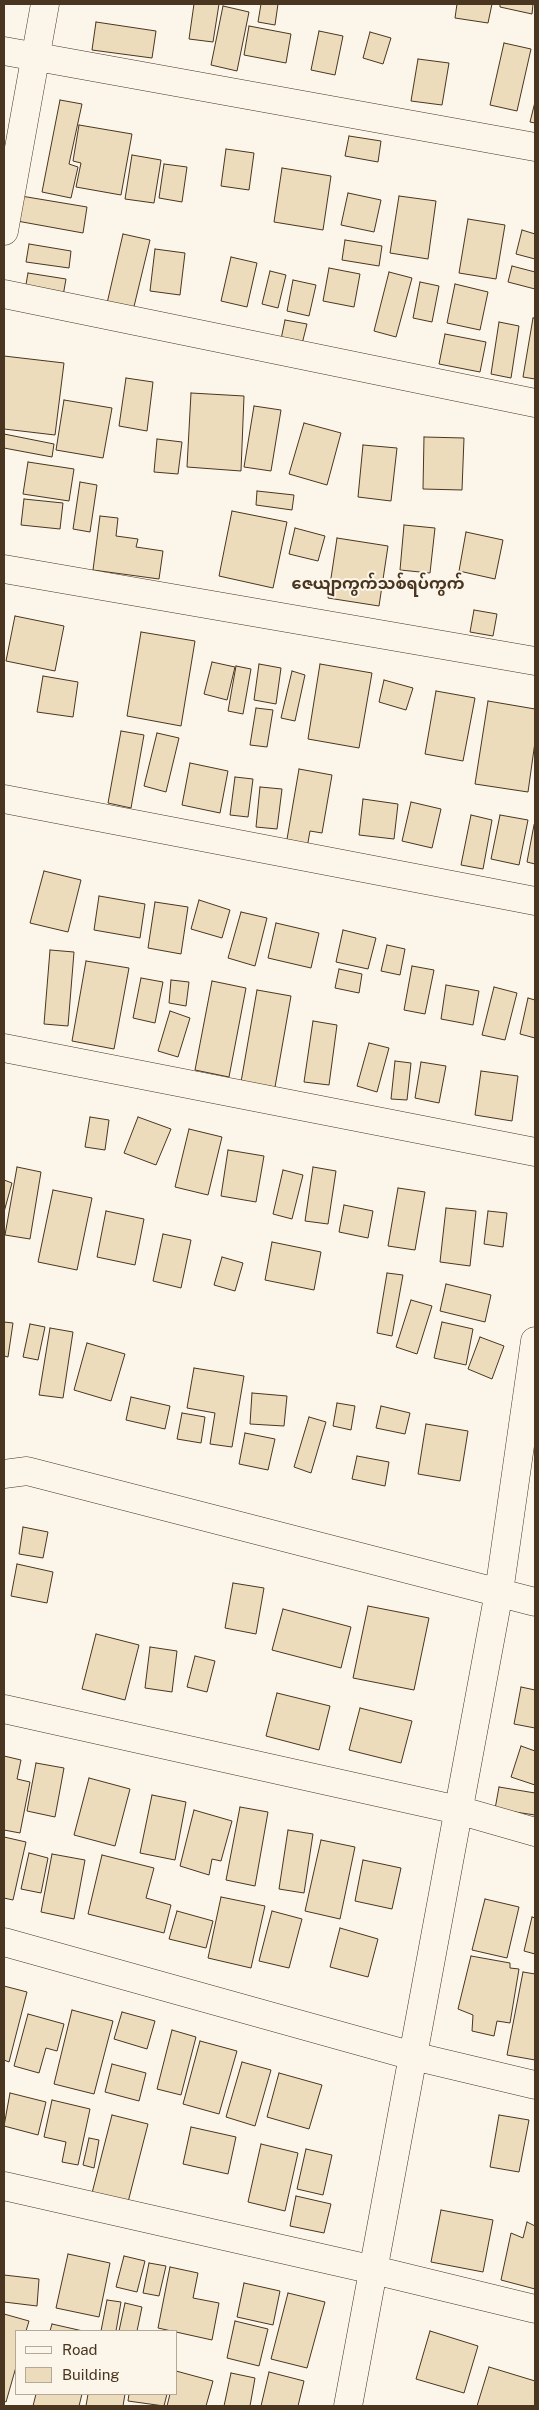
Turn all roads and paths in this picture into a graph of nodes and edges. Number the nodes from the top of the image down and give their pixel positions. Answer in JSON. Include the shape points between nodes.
{"nodes":[{"id":1,"x":45,"y":4,"type":"edge"},
{"id":2,"x":4,"y":51,"type":"edge"},
{"id":3,"x":36,"y":58,"type":"junction"},
{"id":4,"x":535,"y":147,"type":"edge"},
{"id":5,"x":4,"y":231,"type":"edge"},
{"id":6,"x":4,"y":294,"type":"edge"},
{"id":7,"x":535,"y":404,"type":"edge"},
{"id":8,"x":4,"y":568,"type":"edge"},
{"id":9,"x":535,"y":661,"type":"edge"},
{"id":10,"x":4,"y":799,"type":"edge"},
{"id":11,"x":535,"y":901,"type":"edge"},
{"id":12,"x":4,"y":1048,"type":"edge"},
{"id":13,"x":535,"y":1152,"type":"edge"},
{"id":14,"x":535,"y":1341,"type":"edge"},
{"id":15,"x":4,"y":1474,"type":"edge"},
{"id":16,"x":499,"y":1592,"type":"junction"},
{"id":17,"x":535,"y":1602,"type":"edge"},
{"id":18,"x":4,"y":1708,"type":"edge"},
{"id":19,"x":458,"y":1810,"type":"junction"},
{"id":20,"x":535,"y":1832,"type":"edge"},
{"id":21,"x":4,"y":1942,"type":"edge"},
{"id":22,"x":413,"y":2056,"type":"junction"},
{"id":23,"x":535,"y":2085,"type":"edge"},
{"id":24,"x":4,"y":2186,"type":"edge"},
{"id":25,"x":374,"y":2270,"type":"junction"},
{"id":26,"x":535,"y":2309,"type":"edge"},
{"id":27,"x":348,"y":2406,"type":"edge"}],
"edges":[{"from":1,"to":3,"type":"street"},
{"from":2,"to":3,"type":"street"},
{"from":3,"to":4,"type":"street"},
{"from":3,"to":5,"type":"street"},
{"from":6,"to":7,"type":"street"},
{"from":8,"to":9,"type":"street"},
{"from":10,"to":11,"type":"street"},
{"from":12,"to":13,"type":"street"},
{"from":14,"to":16,"type":"street"},
{"from":15,"to":16,"type":"street","via":[[27,1471]]},
{"from":16,"to":17,"type":"street"},
{"from":16,"to":19,"type":"street"},
{"from":18,"to":19,"type":"street"},
{"from":19,"to":20,"type":"street"},
{"from":19,"to":22,"type":"street"},
{"from":21,"to":22,"type":"street"},
{"from":22,"to":23,"type":"street"},
{"from":22,"to":25,"type":"street"},
{"from":24,"to":25,"type":"street"},
{"from":25,"to":26,"type":"street"},
{"from":25,"to":27,"type":"street"}]}
